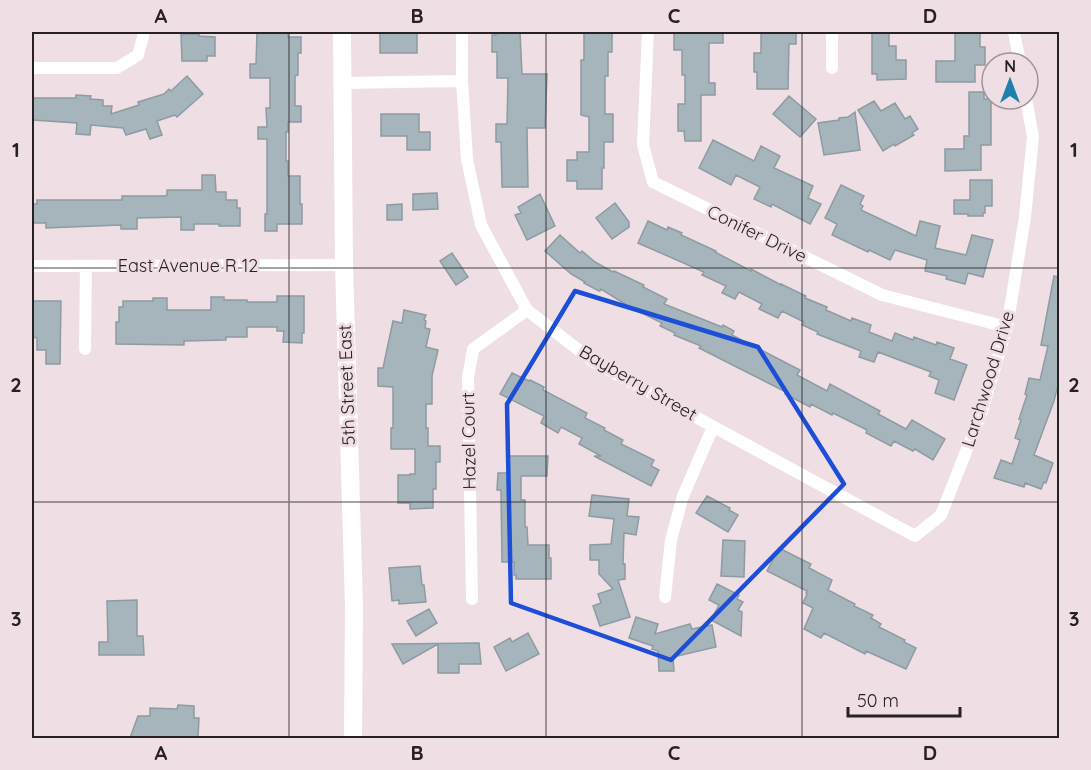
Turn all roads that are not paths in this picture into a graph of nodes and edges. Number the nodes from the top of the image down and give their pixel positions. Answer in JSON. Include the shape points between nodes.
{"nodes":[{"id":1,"x":143,"y":32,"type":"edge"},
{"id":2,"x":342,"y":32,"type":"edge"},
{"id":3,"x":462,"y":32,"type":"edge"},
{"id":4,"x":648,"y":32,"type":"edge"},
{"id":5,"x":832,"y":32,"type":"edge"},
{"id":6,"x":1014,"y":32,"type":"edge"},
{"id":7,"x":1018,"y":51,"type":"edge"},
{"id":8,"x":32,"y":68,"type":"edge"},
{"id":9,"x":832,"y":69,"type":"dead end"},
{"id":10,"x":462,"y":81,"type":"junction"},
{"id":11,"x":342,"y":83,"type":"junction"},
{"id":12,"x":1028,"y":111,"type":"edge"},
{"id":13,"x":344,"y":265,"type":"junction"},
{"id":14,"x":32,"y":266,"type":"edge"},
{"id":15,"x":86,"y":267,"type":"junction"},
{"id":16,"x":527,"y":310,"type":"junction"},
{"id":17,"x":1007,"y":327,"type":"junction"},
{"id":18,"x":85,"y":350,"type":"dead end"},
{"id":19,"x":713,"y":427,"type":"junction"},
{"id":20,"x":915,"y":536,"type":"joint"},
{"id":21,"x":665,"y":597,"type":"dead end"},
{"id":22,"x":472,"y":599,"type":"dead end"},
{"id":23,"x":353,"y":738,"type":"edge"}],
"edges":[{"from":1,"to":8,"type":"street","via":[[138,55],[117,68]]},
{"from":2,"to":11,"type":"street","name":"5th Street East"},
{"from":3,"to":10,"type":"street","name":"Bayberry Street"},
{"from":4,"to":17,"type":"street","name":"Conifer Drive","via":[[643,145],[653,182],[882,295]]},
{"from":5,"to":9,"type":"street"},
{"from":6,"to":7,"type":"street"},
{"from":10,"to":11,"type":"street"},
{"from":10,"to":16,"type":"street","name":"Bayberry Street","via":[[467,159],[481,225]]},
{"from":11,"to":13,"type":"street","name":"5th Street East"},
{"from":12,"to":17,"type":"street","name":"Larchwood Drive","via":[[1033,136]]},
{"from":13,"to":15,"type":"street","name":"East Avenue R 12"},
{"from":13,"to":23,"type":"street","name":"5th Street East","via":[[354,607]]},
{"from":14,"to":15,"type":"street","name":"East Avenue R 12"},
{"from":15,"to":18,"type":"street"},
{"from":16,"to":19,"type":"street","name":"Bayberry Street","via":[[594,362]]},
{"from":16,"to":22,"type":"street","name":"Hazel Court","via":[[473,350],[468,378]]},
{"from":17,"to":20,"type":"street","name":"Larchwood Drive","via":[[982,411],[941,515]]},
{"from":19,"to":20,"type":"street","name":"Bayberry Street"},
{"from":19,"to":21,"type":"street","via":[[682,496],[671,540]]}]}
